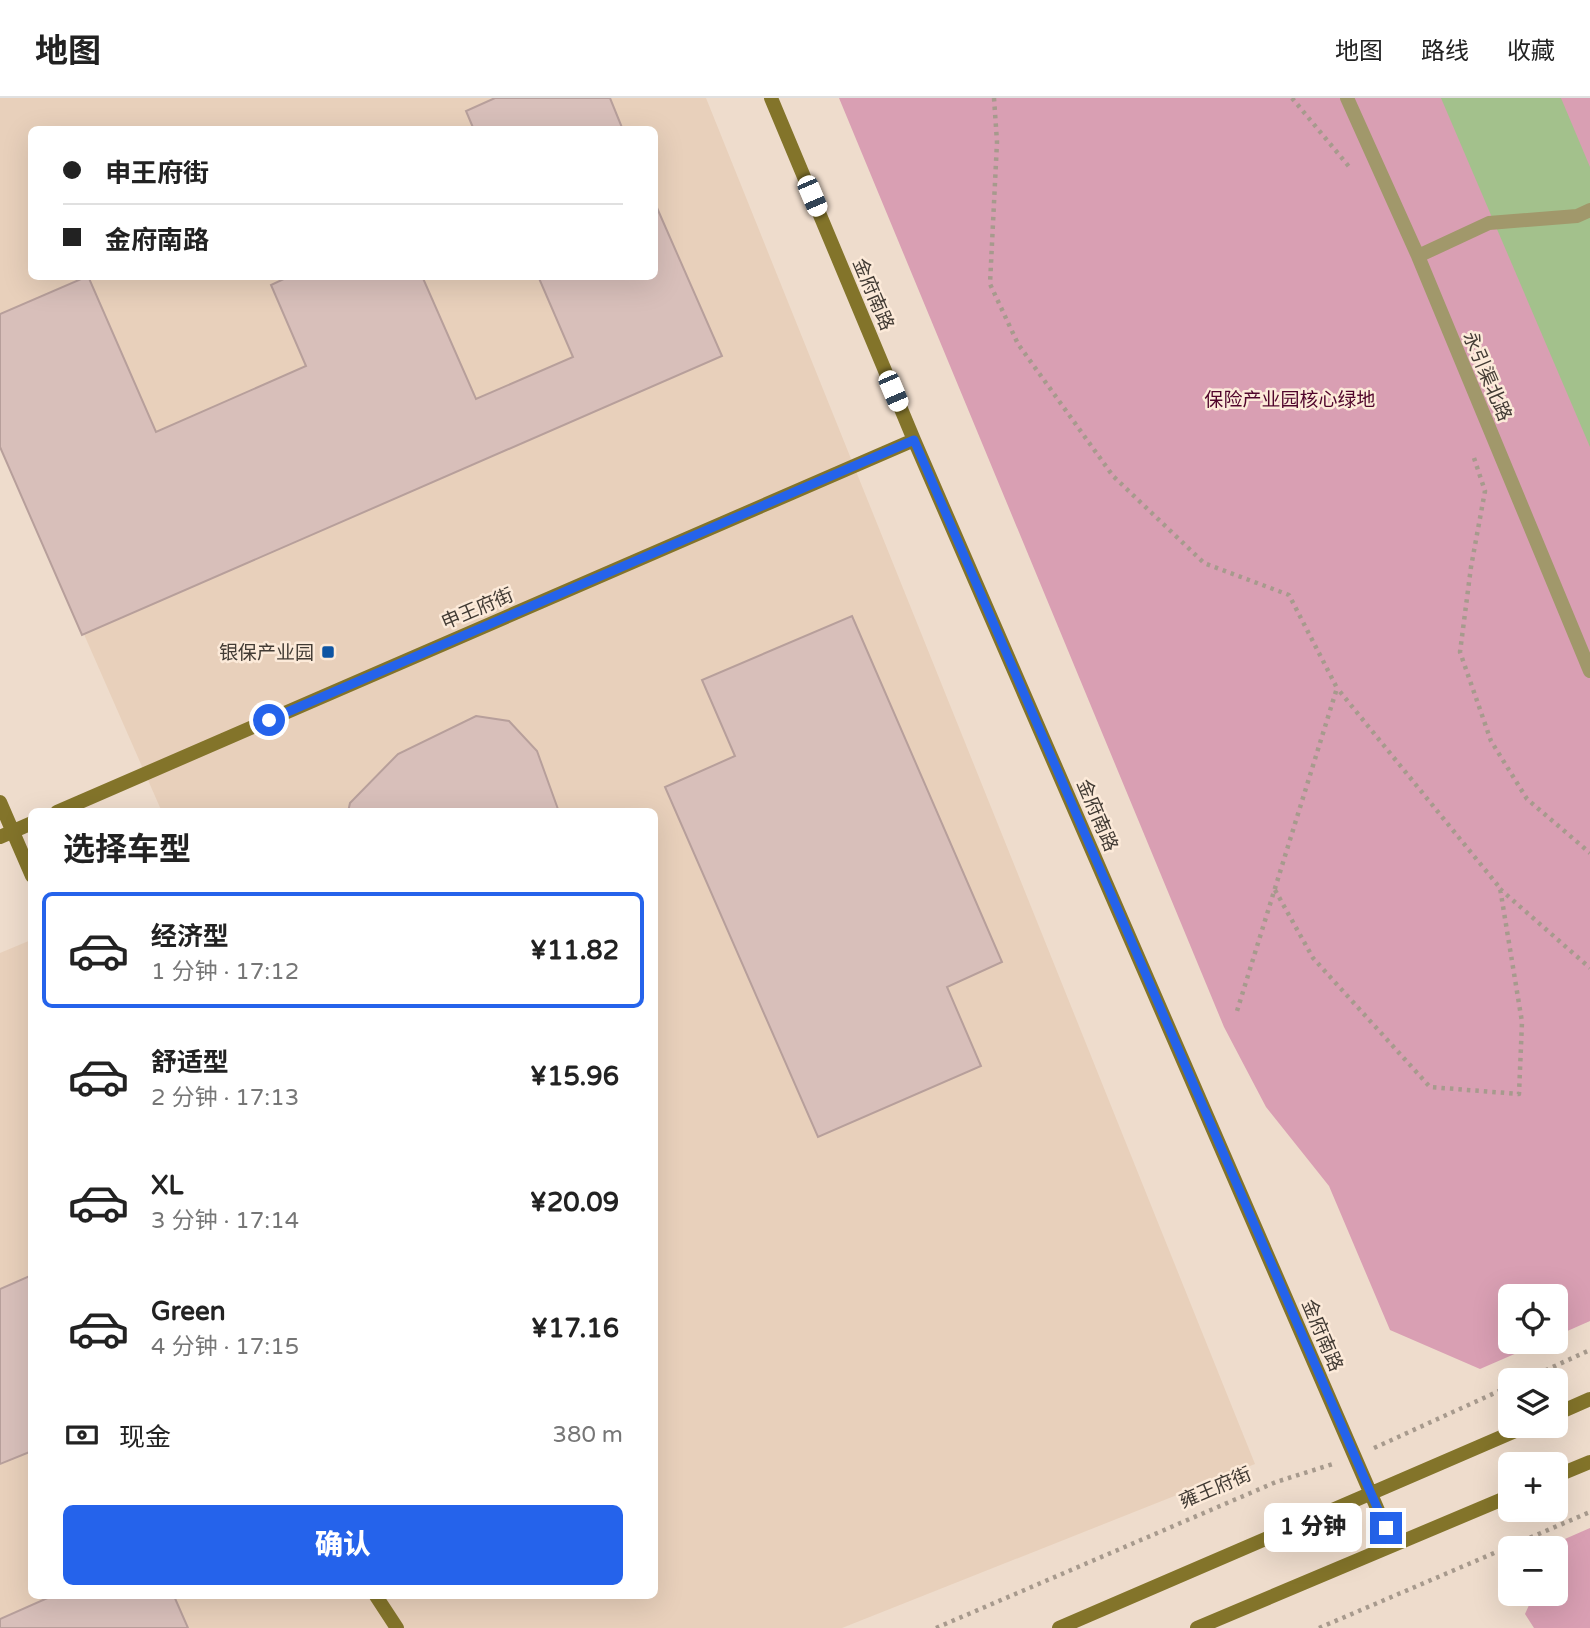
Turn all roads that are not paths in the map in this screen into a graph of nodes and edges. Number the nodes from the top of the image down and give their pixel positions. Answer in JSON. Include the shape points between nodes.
{"nodes":[{"id":1,"x":771,"y":98,"type":"edge"},
{"id":2,"x":1347,"y":98,"type":"edge"},
{"id":3,"x":1590,"y":210,"type":"edge"},
{"id":4,"x":1418,"y":256,"type":"junction"},
{"id":5,"x":914,"y":440,"type":"junction"},
{"id":6,"x":1590,"y":671,"type":"edge"},
{"id":7,"x":0,"y":802,"type":"edge"},
{"id":8,"x":66,"y":808,"type":"edge"},
{"id":9,"x":28,"y":825,"type":"edge"},
{"id":10,"x":6,"y":834,"type":"edge"},
{"id":11,"x":28,"y":870,"type":"edge"},
{"id":12,"x":1590,"y":1399,"type":"edge"},
{"id":13,"x":1568,"y":1409,"type":"edge"},
{"id":14,"x":1499,"y":1438,"type":"edge"},
{"id":15,"x":1590,"y":1462,"type":"edge"},
{"id":16,"x":1568,"y":1471,"type":"edge"},
{"id":17,"x":1371,"y":1493,"type":"junction"},
{"id":18,"x":1498,"y":1501,"type":"edge"},
{"id":19,"x":1393,"y":1545,"type":"junction"},
{"id":20,"x":378,"y":1599,"type":"edge"},
{"id":21,"x":397,"y":1628,"type":"edge"},
{"id":22,"x":1059,"y":1628,"type":"edge"},
{"id":23,"x":1197,"y":1628,"type":"edge"}],
"edges":[{"from":1,"to":5,"type":"street","name":"金府南路"},
{"from":2,"to":4,"type":"street","name":"永引渠北路"},
{"from":3,"to":4,"type":"street","via":[[1577,216],[1489,223]]},
{"from":4,"to":6,"type":"street","name":"永引渠北路"},
{"from":5,"to":8,"type":"street","name":"申王府街"},
{"from":5,"to":17,"type":"street","name":"金府南路"},
{"from":7,"to":10,"type":"street"},
{"from":9,"to":10,"type":"street"},
{"from":10,"to":11,"type":"street"},
{"from":12,"to":13,"type":"street"},
{"from":14,"to":17,"type":"street"},
{"from":15,"to":16,"type":"street"},
{"from":17,"to":19,"type":"street","name":"金府南路"},
{"from":17,"to":22,"type":"street"},
{"from":18,"to":19,"type":"street"},
{"from":19,"to":23,"type":"street"},
{"from":20,"to":21,"type":"street"}]}
